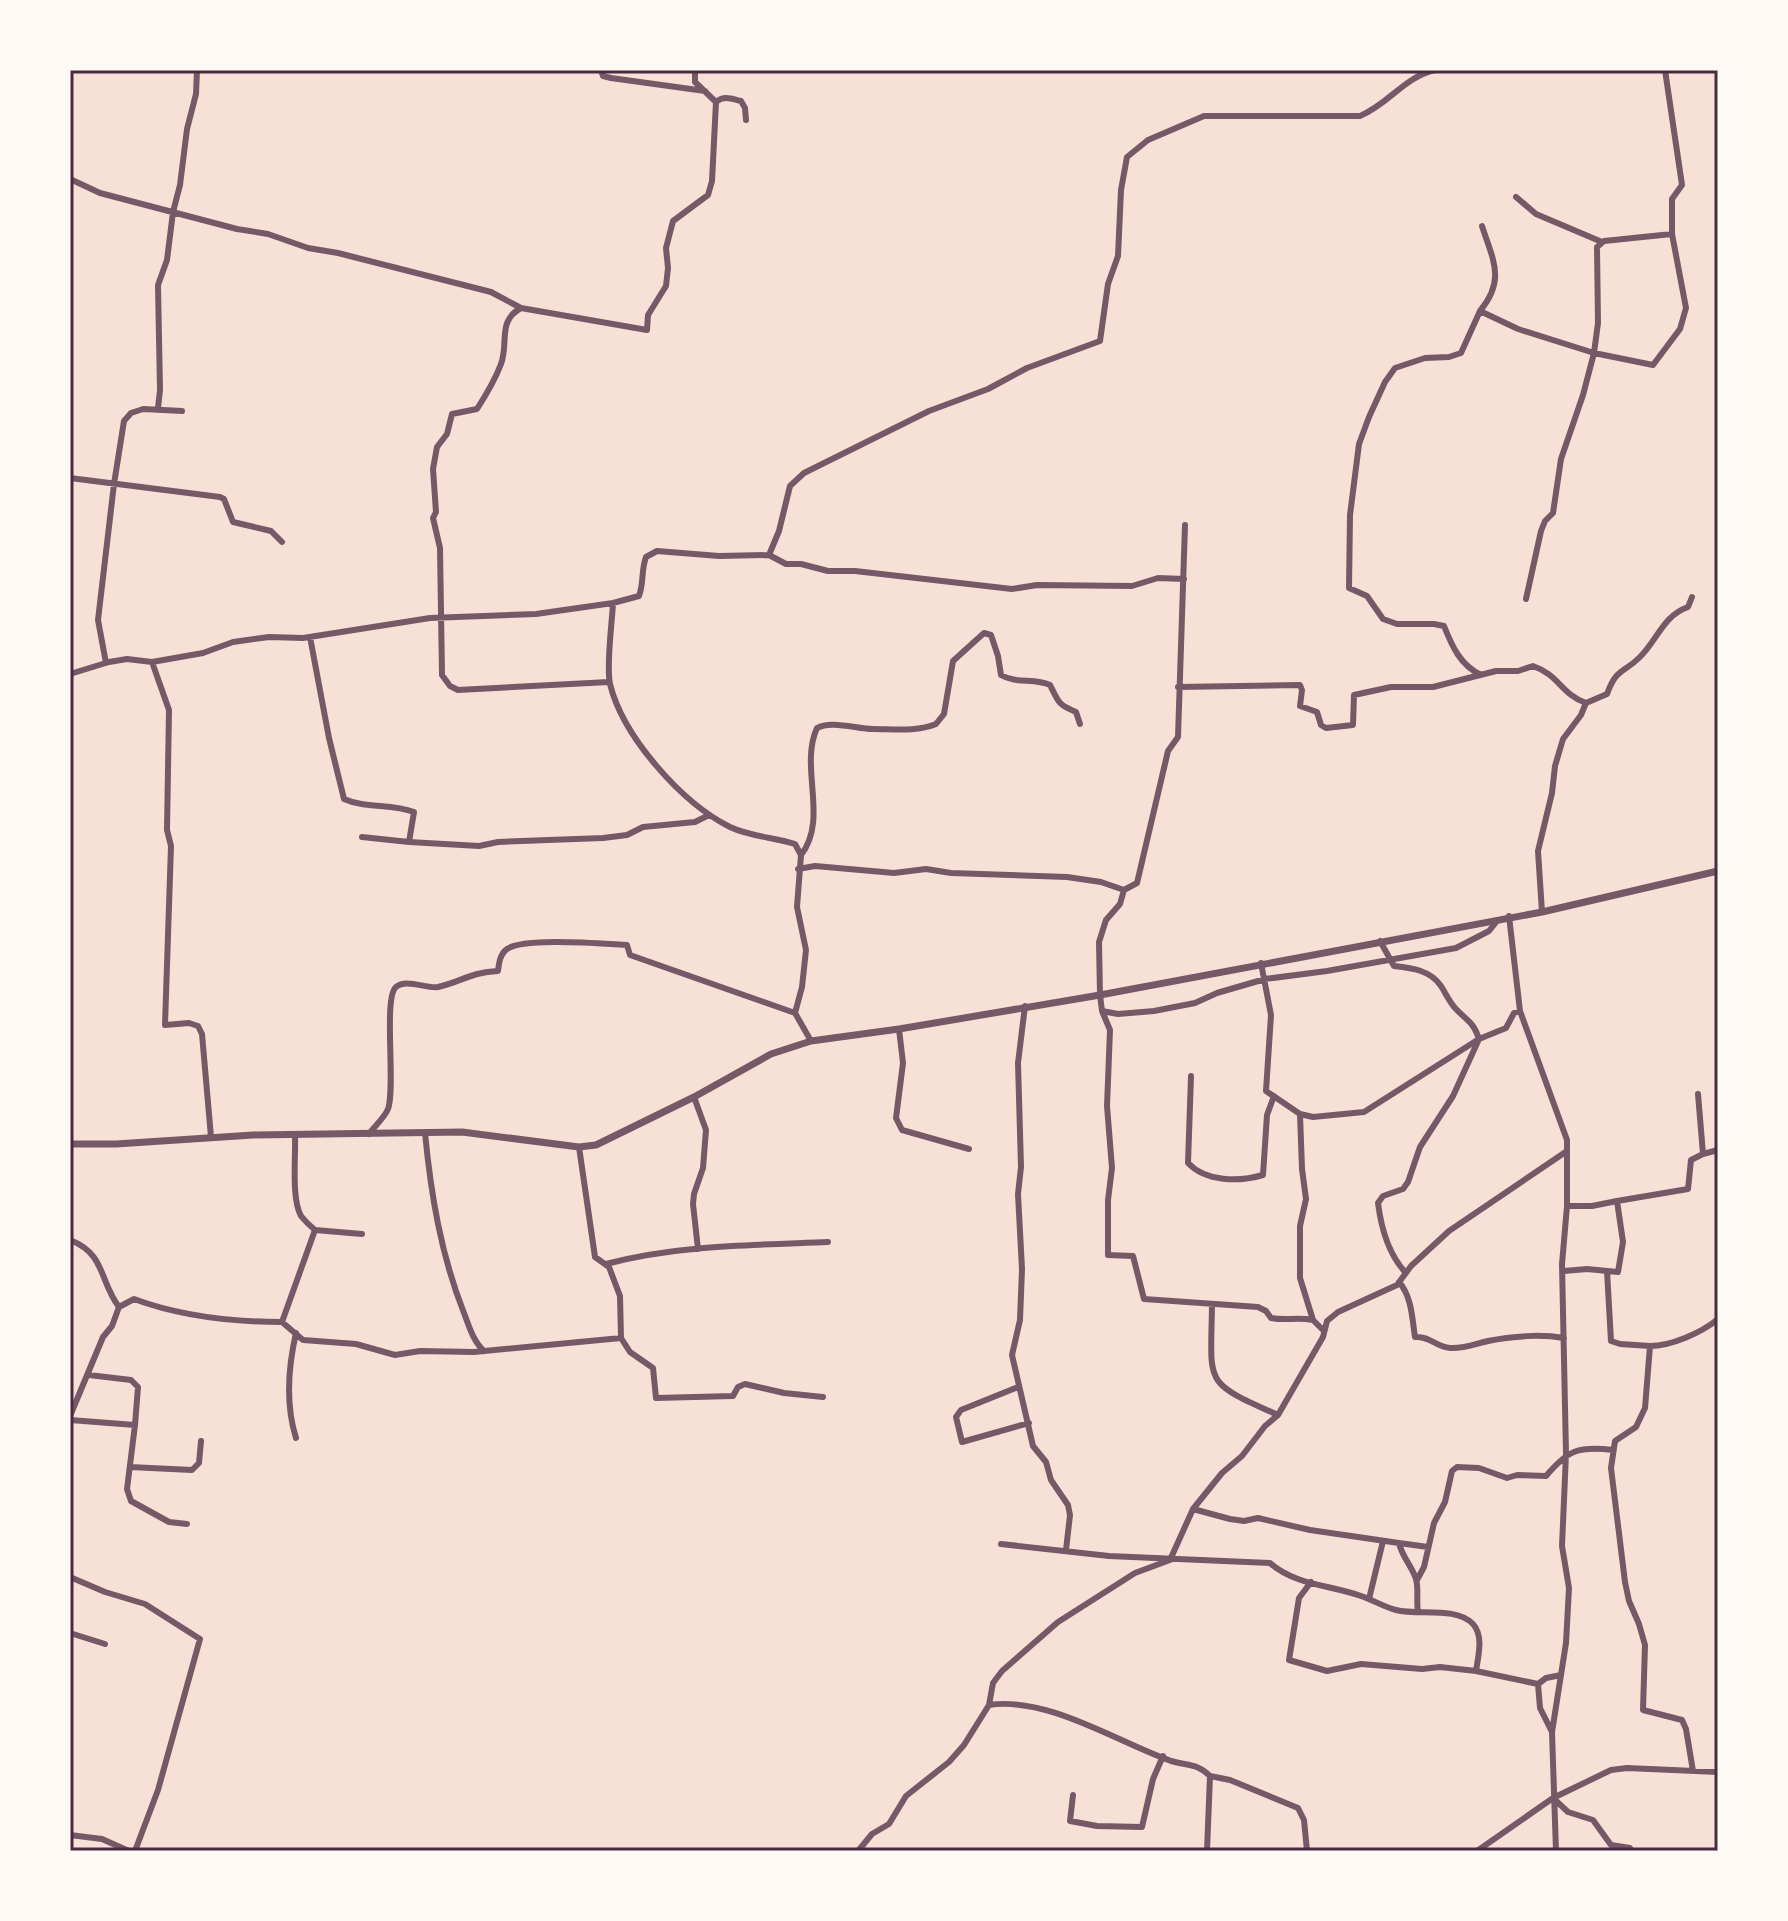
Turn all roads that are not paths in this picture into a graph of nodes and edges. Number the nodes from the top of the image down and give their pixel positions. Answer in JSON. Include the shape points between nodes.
{"nodes":[{"id":1,"x":197,"y":70,"type":"edge"},
{"id":2,"x":601,"y":70,"type":"edge"},
{"id":3,"x":695,"y":70,"type":"edge"},
{"id":4,"x":1435,"y":70,"type":"edge"},
{"id":5,"x":1665,"y":70,"type":"edge"},
{"id":6,"x":705,"y":91,"type":"junction"},
{"id":7,"x":716,"y":102,"type":"junction"},
{"id":8,"x":746,"y":120,"type":"dead end"},
{"id":9,"x":70,"y":179,"type":"edge"},
{"id":10,"x":1516,"y":197,"type":"dead end"},
{"id":11,"x":173,"y":212,"type":"junction"},
{"id":12,"x":1482,"y":226,"type":"dead end"},
{"id":13,"x":1672,"y":234,"type":"junction"},
{"id":14,"x":1602,"y":242,"type":"junction"},
{"id":15,"x":521,"y":308,"type":"junction"},
{"id":16,"x":1480,"y":311,"type":"junction"},
{"id":17,"x":1594,"y":353,"type":"junction"},
{"id":18,"x":158,"y":408,"type":"junction"},
{"id":19,"x":182,"y":411,"type":"dead end"},
{"id":20,"x":70,"y":478,"type":"edge"},
{"id":21,"x":114,"y":484,"type":"junction"},
{"id":22,"x":1185,"y":525,"type":"dead end"},
{"id":23,"x":282,"y":542,"type":"dead end"},
{"id":24,"x":769,"y":555,"type":"junction"},
{"id":25,"x":1184,"y":579,"type":"junction"},
{"id":26,"x":1692,"y":597,"type":"dead end"},
{"id":27,"x":1526,"y":599,"type":"dead end"},
{"id":28,"x":613,"y":603,"type":"junction"},
{"id":29,"x":442,"y":618,"type":"junction"},
{"id":30,"x":310,"y":637,"type":"junction"},
{"id":31,"x":152,"y":662,"type":"junction"},
{"id":32,"x":106,"y":663,"type":"junction"},
{"id":33,"x":70,"y":674,"type":"edge"},
{"id":34,"x":1481,"y":675,"type":"junction"},
{"id":35,"x":609,"y":682,"type":"junction"},
{"id":36,"x":1178,"y":687,"type":"junction"},
{"id":37,"x":1586,"y":703,"type":"junction"},
{"id":38,"x":1080,"y":724,"type":"dead end"},
{"id":39,"x":709,"y":815,"type":"junction"},
{"id":40,"x":362,"y":837,"type":"dead end"},
{"id":41,"x":409,"y":842,"type":"junction"},
{"id":42,"x":801,"y":855,"type":"junction"},
{"id":43,"x":798,"y":869,"type":"junction"},
{"id":44,"x":1718,"y":871,"type":"edge"},
{"id":45,"x":1124,"y":890,"type":"junction"},
{"id":46,"x":1542,"y":912,"type":"junction"},
{"id":47,"x":1509,"y":916,"type":"junction"},
{"id":48,"x":1500,"y":918,"type":"junction"},
{"id":49,"x":1380,"y":940,"type":"junction"},
{"id":50,"x":1389,"y":959,"type":"junction"},
{"id":51,"x":1261,"y":963,"type":"junction"},
{"id":52,"x":1265,"y":979,"type":"junction"},
{"id":53,"x":1100,"y":995,"type":"junction"},
{"id":54,"x":1025,"y":1006,"type":"junction"},
{"id":55,"x":1102,"y":1011,"type":"junction"},
{"id":56,"x":1520,"y":1011,"type":"junction"},
{"id":57,"x":795,"y":1013,"type":"junction"},
{"id":58,"x":899,"y":1029,"type":"junction"},
{"id":59,"x":1479,"y":1039,"type":"junction"},
{"id":60,"x":811,"y":1041,"type":"junction"},
{"id":61,"x":1191,"y":1076,"type":"dead end"},
{"id":62,"x":1698,"y":1094,"type":"dead end"},
{"id":63,"x":1274,"y":1096,"type":"junction"},
{"id":64,"x":694,"y":1097,"type":"junction"},
{"id":65,"x":1300,"y":1114,"type":"junction"},
{"id":66,"x":425,"y":1133,"type":"junction"},
{"id":67,"x":295,"y":1134,"type":"junction"},
{"id":68,"x":369,"y":1134,"type":"junction"},
{"id":69,"x":211,"y":1137,"type":"junction"},
{"id":70,"x":70,"y":1144,"type":"edge"},
{"id":71,"x":579,"y":1147,"type":"junction"},
{"id":72,"x":969,"y":1149,"type":"dead end"},
{"id":73,"x":1718,"y":1150,"type":"edge"},
{"id":74,"x":1567,"y":1151,"type":"junction"},
{"id":75,"x":1703,"y":1154,"type":"junction"},
{"id":76,"x":1617,"y":1201,"type":"junction"},
{"id":77,"x":1567,"y":1206,"type":"junction"},
{"id":78,"x":315,"y":1230,"type":"junction"},
{"id":79,"x":362,"y":1234,"type":"dead end"},
{"id":80,"x":70,"y":1240,"type":"edge"},
{"id":81,"x":828,"y":1242,"type":"dead end"},
{"id":82,"x":698,"y":1249,"type":"junction"},
{"id":83,"x":606,"y":1264,"type":"junction"},
{"id":84,"x":1564,"y":1271,"type":"junction"},
{"id":85,"x":1607,"y":1271,"type":"junction"},
{"id":86,"x":1406,"y":1273,"type":"junction"},
{"id":87,"x":1399,"y":1282,"type":"junction"},
{"id":88,"x":1212,"y":1304,"type":"junction"},
{"id":89,"x":119,"y":1307,"type":"junction"},
{"id":90,"x":1718,"y":1319,"type":"edge"},
{"id":91,"x":1313,"y":1320,"type":"junction"},
{"id":92,"x":282,"y":1322,"type":"junction"},
{"id":93,"x":1323,"y":1330,"type":"junction"},
{"id":94,"x":296,"y":1333,"type":"junction"},
{"id":95,"x":621,"y":1338,"type":"junction"},
{"id":96,"x":1564,"y":1338,"type":"junction"},
{"id":97,"x":1650,"y":1346,"type":"junction"},
{"id":98,"x":484,"y":1351,"type":"junction"},
{"id":99,"x":89,"y":1375,"type":"junction"},
{"id":100,"x":1018,"y":1387,"type":"junction"},
{"id":101,"x":823,"y":1397,"type":"dead end"},
{"id":102,"x":1278,"y":1415,"type":"junction"},
{"id":103,"x":70,"y":1418,"type":"edge"},
{"id":104,"x":1029,"y":1423,"type":"junction"},
{"id":105,"x":135,"y":1425,"type":"junction"},
{"id":106,"x":296,"y":1438,"type":"dead end"},
{"id":107,"x":201,"y":1441,"type":"dead end"},
{"id":108,"x":1613,"y":1450,"type":"junction"},
{"id":109,"x":1566,"y":1454,"type":"junction"},
{"id":110,"x":130,"y":1467,"type":"junction"},
{"id":111,"x":1193,"y":1509,"type":"junction"},
{"id":112,"x":187,"y":1524,"type":"dead end"},
{"id":113,"x":1383,"y":1541,"type":"junction"},
{"id":114,"x":1399,"y":1543,"type":"junction"},
{"id":115,"x":1001,"y":1544,"type":"dead end"},
{"id":116,"x":1428,"y":1547,"type":"junction"},
{"id":117,"x":1066,"y":1550,"type":"junction"},
{"id":118,"x":1170,"y":1560,"type":"junction"},
{"id":119,"x":70,"y":1577,"type":"edge"},
{"id":120,"x":1417,"y":1580,"type":"junction"},
{"id":121,"x":1311,"y":1582,"type":"junction"},
{"id":122,"x":1369,"y":1599,"type":"junction"},
{"id":123,"x":1418,"y":1612,"type":"junction"},
{"id":124,"x":70,"y":1633,"type":"edge"},
{"id":125,"x":105,"y":1644,"type":"dead end"},
{"id":126,"x":1476,"y":1671,"type":"junction"},
{"id":127,"x":1561,"y":1675,"type":"junction"},
{"id":128,"x":1538,"y":1684,"type":"junction"},
{"id":129,"x":989,"y":1705,"type":"junction"},
{"id":130,"x":1552,"y":1732,"type":"junction"},
{"id":131,"x":1163,"y":1756,"type":"junction"},
{"id":132,"x":1693,"y":1771,"type":"junction"},
{"id":133,"x":1718,"y":1772,"type":"edge"},
{"id":134,"x":1210,"y":1776,"type":"junction"},
{"id":135,"x":1073,"y":1795,"type":"dead end"},
{"id":136,"x":1553,"y":1798,"type":"junction"},
{"id":137,"x":70,"y":1835,"type":"edge"},
{"id":138,"x":129,"y":1851,"type":"edge"},
{"id":139,"x":135,"y":1851,"type":"edge"},
{"id":140,"x":858,"y":1851,"type":"edge"},
{"id":141,"x":1207,"y":1851,"type":"edge"},
{"id":142,"x":1307,"y":1851,"type":"edge"},
{"id":143,"x":1477,"y":1851,"type":"edge"},
{"id":144,"x":1556,"y":1851,"type":"edge"},
{"id":145,"x":1631,"y":1851,"type":"edge"}],
"edges":[{"from":1,"to":11,"type":"street"},
{"from":2,"to":6,"type":"street","via":[[611,78]]},
{"from":3,"to":6,"type":"street","via":[[695,82]]},
{"from":4,"to":24,"type":"street","via":[[1417,74],[1360,116],[1204,116],[1148,140],[1127,157],[1118,256],[1100,341],[929,411],[804,473],[790,486]]},
{"from":5,"to":13,"type":"street","via":[[1682,185],[1672,199]]},
{"from":6,"to":7,"type":"street"},
{"from":7,"to":8,"type":"street","via":[[741,101]]},
{"from":7,"to":15,"type":"street","via":[[708,195],[673,221],[666,248],[666,286],[648,315],[647,330]]},
{"from":9,"to":11,"type":"street","via":[[100,193]]},
{"from":10,"to":14,"type":"street","via":[[1536,214]]},
{"from":11,"to":15,"type":"street","via":[[491,292]]},
{"from":11,"to":18,"type":"street","via":[[158,285]]},
{"from":12,"to":16,"type":"street","via":[[1497,270]]},
{"from":13,"to":14,"type":"street"},
{"from":13,"to":17,"type":"street","via":[[1686,308],[1680,329],[1653,365]]},
{"from":14,"to":17,"type":"street","via":[[1597,247]]},
{"from":15,"to":29,"type":"street","via":[[506,323],[501,363],[484,398],[477,409],[452,414],[437,447],[433,518],[440,548]]},
{"from":16,"to":17,"type":"street"},
{"from":16,"to":34,"type":"street","via":[[1461,353],[1395,368],[1369,417],[1359,444],[1350,515],[1349,588],[1367,596],[1383,619],[1444,626],[1451,649]]},
{"from":17,"to":27,"type":"street"},
{"from":18,"to":19,"type":"street"},
{"from":18,"to":21,"type":"street","via":[[131,413],[124,421]]},
{"from":20,"to":21,"type":"street"},
{"from":21,"to":23,"type":"street","via":[[220,497],[233,522],[271,531]]},
{"from":21,"to":32,"type":"street","via":[[98,620]]},
{"from":22,"to":25,"type":"street"},
{"from":24,"to":25,"type":"street","via":[[786,564],[828,571],[1012,589]]},
{"from":24,"to":28,"type":"street","via":[[657,551],[646,557],[639,596]]},
{"from":25,"to":36,"type":"street"},
{"from":26,"to":37,"type":"street","via":[[1688,607],[1667,619],[1639,658],[1620,669],[1607,694]]},
{"from":28,"to":29,"type":"street","via":[[536,614]]},
{"from":28,"to":35,"type":"street"},
{"from":29,"to":30,"type":"street"},
{"from":29,"to":35,"type":"street","via":[[442,675],[458,690]]},
{"from":30,"to":31,"type":"street","via":[[233,642]]},
{"from":30,"to":41,"type":"street","via":[[344,799],[414,812]]},
{"from":31,"to":32,"type":"street"},
{"from":31,"to":69,"type":"street","via":[[169,710],[165,1025],[189,1023],[202,1034]]},
{"from":32,"to":33,"type":"street"},
{"from":34,"to":36,"type":"street","via":[[1433,687],[1391,687],[1354,695],[1353,725],[1326,728],[1317,712],[1300,706],[1300,685]]},
{"from":34,"to":37,"type":"street","via":[[1533,666],[1554,675],[1569,695]]},
{"from":35,"to":39,"type":"street","via":[[627,727],[662,772]]},
{"from":36,"to":45,"type":"street","via":[[1178,737],[1165,761],[1137,883]]},
{"from":37,"to":46,"type":"street","via":[[1563,739],[1555,766],[1538,851]]},
{"from":38,"to":42,"type":"street","via":[[1076,712],[1056,700],[1050,685],[1001,675],[991,635],[984,633],[953,661],[944,714],[936,724],[911,729],[826,724],[817,728],[811,762],[812,823],[809,846]]},
{"from":39,"to":41,"type":"street","via":[[603,838],[479,846]]},
{"from":39,"to":42,"type":"street","via":[[760,837],[795,844]]},
{"from":40,"to":41,"type":"street"},
{"from":42,"to":43,"type":"street"},
{"from":43,"to":45,"type":"street","via":[[1067,877]]},
{"from":43,"to":57,"type":"street","via":[[797,907],[806,950]]},
{"from":44,"to":46,"type":"street"},
{"from":45,"to":53,"type":"street","via":[[1099,942]]},
{"from":46,"to":47,"type":"street"},
{"from":47,"to":48,"type":"street"},
{"from":47,"to":56,"type":"street"},
{"from":48,"to":49,"type":"street"},
{"from":48,"to":50,"type":"street","via":[[1489,931],[1456,948]]},
{"from":49,"to":50,"type":"street"},
{"from":49,"to":51,"type":"street"},
{"from":50,"to":52,"type":"street"},
{"from":50,"to":59,"type":"street","via":[[1394,966],[1431,976],[1471,1020]]},
{"from":51,"to":52,"type":"street"},
{"from":51,"to":53,"type":"street"},
{"from":52,"to":55,"type":"street","via":[[1195,1003],[1154,1011]]},
{"from":52,"to":63,"type":"street","via":[[1271,1015],[1266,1091]]},
{"from":53,"to":54,"type":"street"},
{"from":53,"to":55,"type":"street"},
{"from":54,"to":58,"type":"street"},
{"from":54,"to":100,"type":"street","via":[[1018,1063],[1020,1320],[1012,1355]]},
{"from":55,"to":88,"type":"street","via":[[1110,1030],[1108,1255],[1133,1256],[1144,1299]]},
{"from":56,"to":59,"type":"street","via":[[1506,1028]]},
{"from":56,"to":74,"type":"street","via":[[1563,1126]]},
{"from":57,"to":60,"type":"street"},
{"from":57,"to":68,"type":"street","via":[[630,955],[627,945],[516,945],[506,949],[498,971],[435,987],[393,988],[388,1109]]},
{"from":58,"to":60,"type":"street"},
{"from":58,"to":72,"type":"street","via":[[903,1063],[896,1118],[902,1130]]},
{"from":59,"to":65,"type":"street","via":[[1364,1112]]},
{"from":59,"to":86,"type":"street","via":[[1453,1096],[1420,1147],[1408,1182],[1378,1203],[1382,1227]]},
{"from":60,"to":64,"type":"street","via":[[771,1054]]},
{"from":61,"to":63,"type":"street","via":[[1188,1163],[1198,1173],[1240,1181],[1263,1175],[1267,1115]]},
{"from":62,"to":75,"type":"street"},
{"from":63,"to":65,"type":"street"},
{"from":64,"to":71,"type":"street","via":[[596,1145]]},
{"from":64,"to":82,"type":"street","via":[[706,1130],[703,1168],[694,1194]]},
{"from":65,"to":91,"type":"street","via":[[1306,1199],[1299,1268]]},
{"from":66,"to":68,"type":"street"},
{"from":66,"to":71,"type":"street","via":[[462,1132]]},
{"from":66,"to":98,"type":"street","via":[[446,1261],[473,1338]]},
{"from":67,"to":68,"type":"street"},
{"from":67,"to":69,"type":"street"},
{"from":67,"to":78,"type":"street","via":[[299,1210]]},
{"from":69,"to":70,"type":"street"},
{"from":71,"to":83,"type":"street","via":[[595,1257]]},
{"from":73,"to":75,"type":"street"},
{"from":74,"to":77,"type":"street"},
{"from":74,"to":86,"type":"street","via":[[1459,1223]]},
{"from":75,"to":76,"type":"street","via":[[1691,1160],[1688,1189]]},
{"from":76,"to":77,"type":"street"},
{"from":76,"to":85,"type":"street","via":[[1623,1242],[1620,1269]]},
{"from":77,"to":84,"type":"street"},
{"from":78,"to":79,"type":"street"},
{"from":78,"to":92,"type":"street"},
{"from":80,"to":89,"type":"street","via":[[93,1253]]},
{"from":81,"to":82,"type":"street"},
{"from":82,"to":83,"type":"street"},
{"from":83,"to":95,"type":"street","via":[[620,1296]]},
{"from":84,"to":85,"type":"street"},
{"from":84,"to":96,"type":"street"},
{"from":85,"to":97,"type":"street","via":[[1611,1341]]},
{"from":86,"to":87,"type":"street"},
{"from":87,"to":93,"type":"street","via":[[1338,1312]]},
{"from":87,"to":96,"type":"street","via":[[1410,1303],[1415,1337],[1441,1346],[1470,1347],[1515,1337]]},
{"from":88,"to":91,"type":"street","via":[[1258,1307],[1282,1320]]},
{"from":88,"to":102,"type":"street","via":[[1211,1372],[1227,1392]]},
{"from":89,"to":92,"type":"street","via":[[134,1299],[235,1322]]},
{"from":89,"to":99,"type":"street"},
{"from":90,"to":97,"type":"street","via":[[1692,1335]]},
{"from":91,"to":93,"type":"street"},
{"from":92,"to":94,"type":"street"},
{"from":93,"to":102,"type":"street"},
{"from":94,"to":98,"type":"street","via":[[303,1340],[356,1344],[395,1355]]},
{"from":94,"to":106,"type":"street","via":[[288,1389]]},
{"from":95,"to":98,"type":"street"},
{"from":95,"to":101,"type":"street","via":[[630,1352],[653,1368],[656,1398],[733,1396],[745,1384]]},
{"from":96,"to":109,"type":"street"},
{"from":97,"to":108,"type":"street","via":[[1645,1408],[1636,1427],[1615,1441]]},
{"from":99,"to":103,"type":"street"},
{"from":99,"to":105,"type":"street","via":[[131,1380],[138,1387]]},
{"from":100,"to":104,"type":"street"},
{"from":100,"to":104,"type":"street","via":[[961,1410],[956,1417],[962,1442]]},
{"from":102,"to":111,"type":"street"},
{"from":103,"to":105,"type":"street"},
{"from":104,"to":117,"type":"street","via":[[1033,1446],[1068,1505]]},
{"from":105,"to":110,"type":"street"},
{"from":107,"to":110,"type":"street","via":[[199,1463],[192,1470]]},
{"from":108,"to":109,"type":"street","via":[[1588,1448]]},
{"from":108,"to":132,"type":"street","via":[[1625,1582],[1645,1645],[1643,1710],[1682,1720]]},
{"from":109,"to":116,"type":"street","via":[[1546,1476],[1534,1478],[1457,1467]]},
{"from":109,"to":127,"type":"street","via":[[1562,1546],[1569,1588]]},
{"from":110,"to":112,"type":"street","via":[[131,1501],[169,1522]]},
{"from":111,"to":113,"type":"street"},
{"from":111,"to":118,"type":"street"},
{"from":113,"to":114,"type":"street"},
{"from":113,"to":122,"type":"street"},
{"from":114,"to":116,"type":"street"},
{"from":114,"to":120,"type":"street"},
{"from":115,"to":117,"type":"street"},
{"from":116,"to":120,"type":"street"},
{"from":117,"to":118,"type":"street"},
{"from":118,"to":121,"type":"street","via":[[1270,1563],[1281,1573]]},
{"from":118,"to":129,"type":"street","via":[[1135,1573],[1058,1622],[1002,1671],[993,1683]]},
{"from":119,"to":139,"type":"street","via":[[145,1604],[200,1639],[158,1790]]},
{"from":120,"to":123,"type":"street"},
{"from":121,"to":122,"type":"street"},
{"from":121,"to":126,"type":"street","via":[[1299,1598],[1289,1660],[1327,1671],[1361,1664]]},
{"from":122,"to":123,"type":"street"},
{"from":123,"to":126,"type":"street","via":[[1467,1619],[1476,1627]]},
{"from":124,"to":125,"type":"street"},
{"from":126,"to":128,"type":"street"},
{"from":127,"to":128,"type":"street"},
{"from":127,"to":130,"type":"street"},
{"from":128,"to":130,"type":"street","via":[[1540,1708]]},
{"from":129,"to":131,"type":"street","via":[[1009,1702],[1044,1711]]},
{"from":129,"to":140,"type":"street","via":[[949,1762],[906,1796],[889,1824]]},
{"from":130,"to":136,"type":"street"},
{"from":131,"to":134,"type":"street","via":[[1201,1767]]},
{"from":131,"to":135,"type":"street","via":[[1142,1827],[1070,1821]]},
{"from":132,"to":133,"type":"street"},
{"from":132,"to":136,"type":"street","via":[[1611,1770]]},
{"from":134,"to":141,"type":"street"},
{"from":134,"to":142,"type":"street","via":[[1298,1808]]},
{"from":136,"to":143,"type":"street"},
{"from":136,"to":144,"type":"street"},
{"from":136,"to":145,"type":"street","via":[[1568,1812],[1593,1820],[1611,1845]]},
{"from":137,"to":138,"type":"street","via":[[102,1839]]}]}
